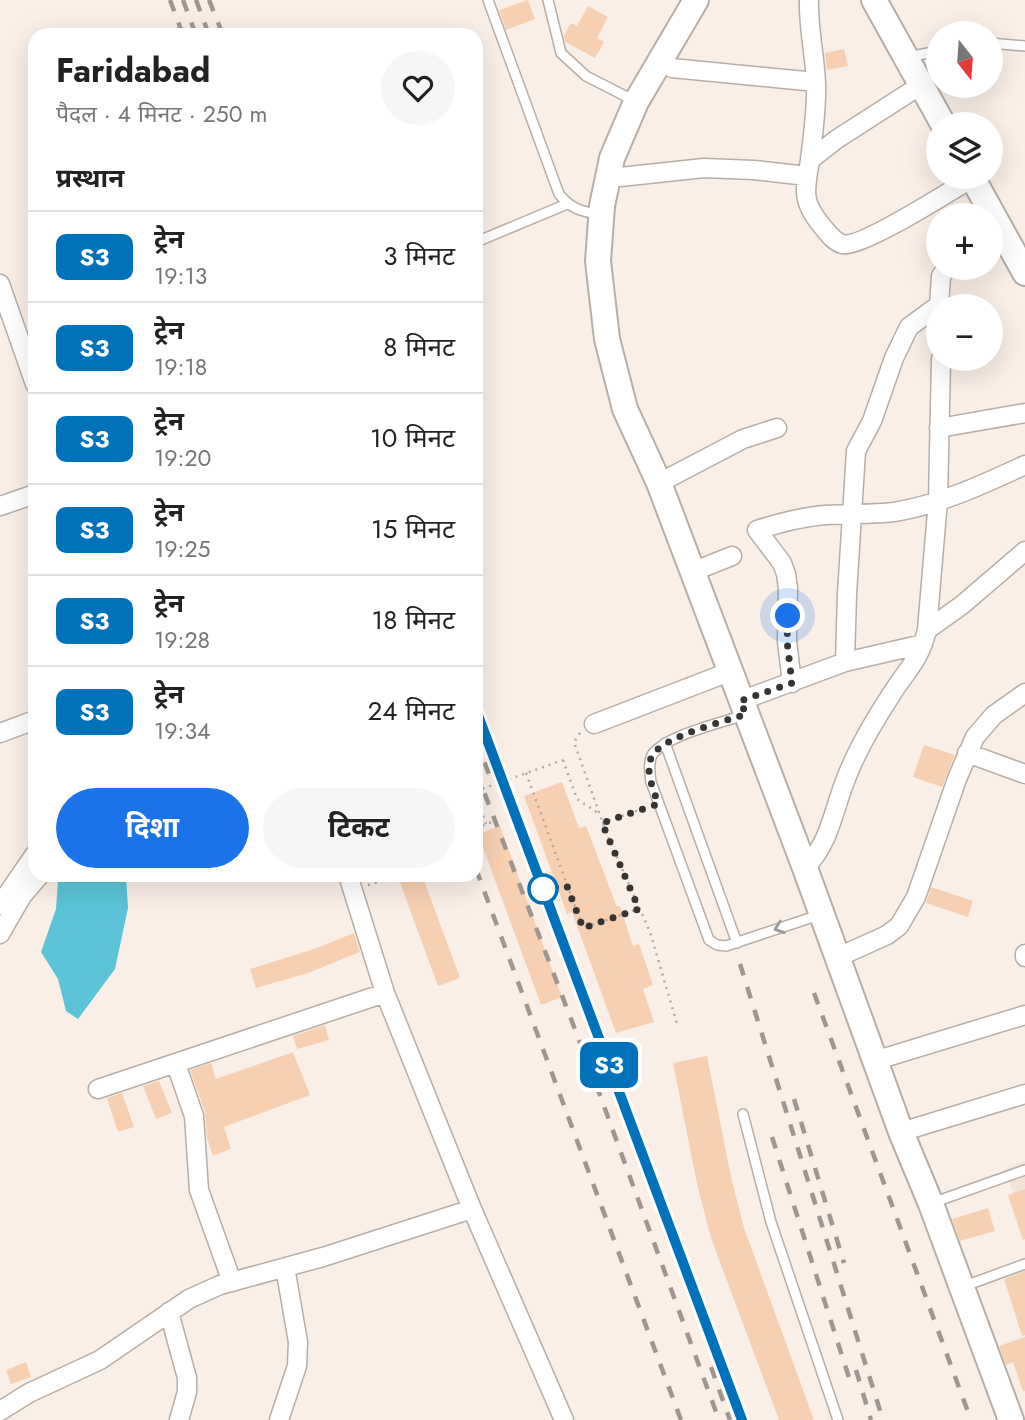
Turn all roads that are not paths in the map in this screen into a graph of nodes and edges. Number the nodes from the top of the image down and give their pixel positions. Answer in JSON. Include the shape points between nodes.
{"nodes":[{"id":1,"x":488,"y":0,"type":"edge"},
{"id":2,"x":548,"y":0,"type":"edge"},
{"id":3,"x":696,"y":0,"type":"edge"},
{"id":4,"x":713,"y":0,"type":"edge"},
{"id":5,"x":809,"y":0,"type":"edge"},
{"id":6,"x":874,"y":0,"type":"edge"},
{"id":7,"x":1003,"y":44,"type":"edge"},
{"id":8,"x":1025,"y":46,"type":"edge"},
{"id":9,"x":926,"y":53,"type":"edge"},
{"id":10,"x":906,"y":57,"type":"junction"},
{"id":11,"x":672,"y":68,"type":"junction"},
{"id":12,"x":816,"y":82,"type":"junction"},
{"id":13,"x":921,"y":85,"type":"junction"},
{"id":14,"x":636,"y":102,"type":"junction"},
{"id":15,"x":936,"y":112,"type":"edge"},
{"id":16,"x":809,"y":168,"type":"junction"},
{"id":17,"x":620,"y":177,"type":"junction"},
{"id":18,"x":952,"y":189,"type":"edge"},
{"id":19,"x":567,"y":204,"type":"junction"},
{"id":20,"x":601,"y":214,"type":"junction"},
{"id":21,"x":483,"y":239,"type":"edge"},
{"id":22,"x":1003,"y":244,"type":"edge"},
{"id":23,"x":1025,"y":273,"type":"edge"},
{"id":24,"x":0,"y":284,"type":"edge"},
{"id":25,"x":926,"y":315,"type":"edge"},
{"id":26,"x":28,"y":364,"type":"edge"},
{"id":27,"x":941,"y":371,"type":"edge"},
{"id":28,"x":1025,"y":412,"type":"edge"},
{"id":29,"x":777,"y":428,"type":"dead end"},
{"id":30,"x":939,"y":428,"type":"junction"},
{"id":31,"x":649,"y":458,"type":"junction"},
{"id":32,"x":1025,"y":465,"type":"edge"},
{"id":33,"x":659,"y":483,"type":"junction"},
{"id":34,"x":28,"y":496,"type":"edge"},
{"id":35,"x":938,"y":500,"type":"junction"},
{"id":36,"x":0,"y":506,"type":"edge"},
{"id":37,"x":853,"y":514,"type":"junction"},
{"id":38,"x":1025,"y":551,"type":"edge"},
{"id":39,"x":732,"y":556,"type":"dead end"},
{"id":40,"x":692,"y":572,"type":"junction"},
{"id":41,"x":925,"y":637,"type":"junction"},
{"id":42,"x":845,"y":662,"type":"junction"},
{"id":43,"x":729,"y":672,"type":"junction"},
{"id":44,"x":792,"y":683,"type":"junction"},
{"id":45,"x":1025,"y":694,"type":"edge"},
{"id":46,"x":743,"y":708,"type":"junction"},
{"id":47,"x":28,"y":723,"type":"edge"},
{"id":48,"x":594,"y":724,"type":"road end"},
{"id":49,"x":0,"y":733,"type":"edge"},
{"id":50,"x":666,"y":744,"type":"junction"},
{"id":51,"x":967,"y":753,"type":"junction"},
{"id":52,"x":1025,"y":774,"type":"edge"},
{"id":53,"x":28,"y":864,"type":"edge"},
{"id":54,"x":805,"y":868,"type":"junction"},
{"id":55,"x":34,"y":882,"type":"edge"},
{"id":56,"x":350,"y":882,"type":"edge"},
{"id":57,"x":0,"y":905,"type":"edge"},
{"id":58,"x":820,"y":914,"type":"junction"},
{"id":59,"x":0,"y":934,"type":"edge"},
{"id":60,"x":737,"y":943,"type":"junction"},
{"id":61,"x":836,"y":958,"type":"junction"},
{"id":62,"x":385,"y":993,"type":"junction"},
{"id":63,"x":1025,"y":1015,"type":"edge"},
{"id":64,"x":874,"y":1061,"type":"junction"},
{"id":65,"x":176,"y":1064,"type":"junction"},
{"id":66,"x":98,"y":1089,"type":"dead end"},
{"id":67,"x":1025,"y":1094,"type":"edge"},
{"id":68,"x":743,"y":1114,"type":"dead end"},
{"id":69,"x":901,"y":1132,"type":"junction"},
{"id":70,"x":1025,"y":1170,"type":"edge"},
{"id":71,"x":931,"y":1204,"type":"junction"},
{"id":72,"x":472,"y":1209,"type":"junction"},
{"id":73,"x":1025,"y":1265,"type":"edge"},
{"id":74,"x":285,"y":1267,"type":"junction"},
{"id":75,"x":232,"y":1282,"type":"junction"},
{"id":76,"x":960,"y":1287,"type":"junction"},
{"id":77,"x":169,"y":1312,"type":"junction"},
{"id":78,"x":0,"y":1411,"type":"edge"},
{"id":79,"x":178,"y":1420,"type":"edge"},
{"id":80,"x":279,"y":1420,"type":"edge"},
{"id":81,"x":564,"y":1420,"type":"edge"},
{"id":82,"x":838,"y":1420,"type":"edge"},
{"id":83,"x":1011,"y":1420,"type":"edge"}],
"edges":[{"from":1,"to":19,"type":"lane","via":[[559,194]]},
{"from":2,"to":14,"type":"lane","via":[[561,53],[586,76]]},
{"from":3,"to":14,"type":"street"},
{"from":4,"to":11,"type":"street"},
{"from":5,"to":12,"type":"street"},
{"from":6,"to":10,"type":"street"},
{"from":7,"to":8,"type":"lane"},
{"from":9,"to":10,"type":"lane"},
{"from":10,"to":13,"type":"street"},
{"from":11,"to":12,"type":"street"},
{"from":11,"to":17,"type":"street","via":[[636,130]]},
{"from":12,"to":16,"type":"street"},
{"from":13,"to":15,"type":"street"},
{"from":13,"to":16,"type":"street","via":[[837,139]]},
{"from":14,"to":20,"type":"street","via":[[612,158]]},
{"from":16,"to":17,"type":"street","via":[[704,168]]},
{"from":16,"to":18,"type":"street","via":[[805,193],[811,215],[840,244],[849,245],[887,228]]},
{"from":17,"to":31,"type":"street","via":[[610,265]]},
{"from":19,"to":20,"type":"lane"},
{"from":19,"to":21,"type":"lane"},
{"from":20,"to":31,"type":"street","via":[[598,261],[607,339],[625,409]]},
{"from":22,"to":23,"type":"street"},
{"from":24,"to":26,"type":"street"},
{"from":25,"to":37,"type":"street","via":[[909,327],[856,451]]},
{"from":27,"to":30,"type":"street"},
{"from":28,"to":30,"type":"street"},
{"from":29,"to":33,"type":"street","via":[[743,439]]},
{"from":30,"to":35,"type":"street"},
{"from":31,"to":33,"type":"street"},
{"from":32,"to":35,"type":"street"},
{"from":33,"to":40,"type":"street"},
{"from":34,"to":36,"type":"street"},
{"from":35,"to":37,"type":"street","via":[[891,512]]},
{"from":35,"to":41,"type":"street"},
{"from":37,"to":42,"type":"street"},
{"from":37,"to":44,"type":"street","via":[[790,520],[757,530],[786,574]]},
{"from":38,"to":41,"type":"street"},
{"from":39,"to":40,"type":"street"},
{"from":40,"to":43,"type":"street"},
{"from":41,"to":42,"type":"street"},
{"from":41,"to":54,"type":"street","via":[[918,659],[868,733],[847,775],[827,838]]},
{"from":42,"to":44,"type":"street"},
{"from":43,"to":46,"type":"street"},
{"from":43,"to":48,"type":"street"},
{"from":44,"to":46,"type":"street"},
{"from":45,"to":51,"type":"street","via":[[994,715]]},
{"from":46,"to":50,"type":"lane"},
{"from":46,"to":54,"type":"street"},
{"from":47,"to":49,"type":"street"},
{"from":50,"to":60,"type":"lane"},
{"from":50,"to":60,"type":"lane","via":[[651,756],[649,771],[658,804],[709,940],[726,946]]},
{"from":51,"to":52,"type":"street"},
{"from":51,"to":61,"type":"street","via":[[916,897],[900,926]]},
{"from":53,"to":57,"type":"street"},
{"from":54,"to":58,"type":"street"},
{"from":55,"to":59,"type":"street"},
{"from":56,"to":62,"type":"street"},
{"from":58,"to":60,"type":"lane","one_way":true},
{"from":58,"to":61,"type":"street"},
{"from":61,"to":64,"type":"street"},
{"from":62,"to":65,"type":"street"},
{"from":62,"to":72,"type":"street"},
{"from":63,"to":64,"type":"street"},
{"from":64,"to":69,"type":"street"},
{"from":65,"to":66,"type":"street"},
{"from":65,"to":75,"type":"street","via":[[194,1116],[199,1190]]},
{"from":67,"to":69,"type":"street"},
{"from":68,"to":82,"type":"lane","via":[[771,1222]]},
{"from":69,"to":71,"type":"street"},
{"from":70,"to":71,"type":"lane"},
{"from":71,"to":76,"type":"street"},
{"from":72,"to":74,"type":"street"},
{"from":72,"to":81,"type":"street"},
{"from":73,"to":76,"type":"lane"},
{"from":74,"to":75,"type":"street"},
{"from":74,"to":80,"type":"street","via":[[298,1354]]},
{"from":75,"to":77,"type":"street"},
{"from":76,"to":83,"type":"street"},
{"from":77,"to":78,"type":"street","via":[[100,1360]]},
{"from":77,"to":79,"type":"street","via":[[187,1378]]}]}
